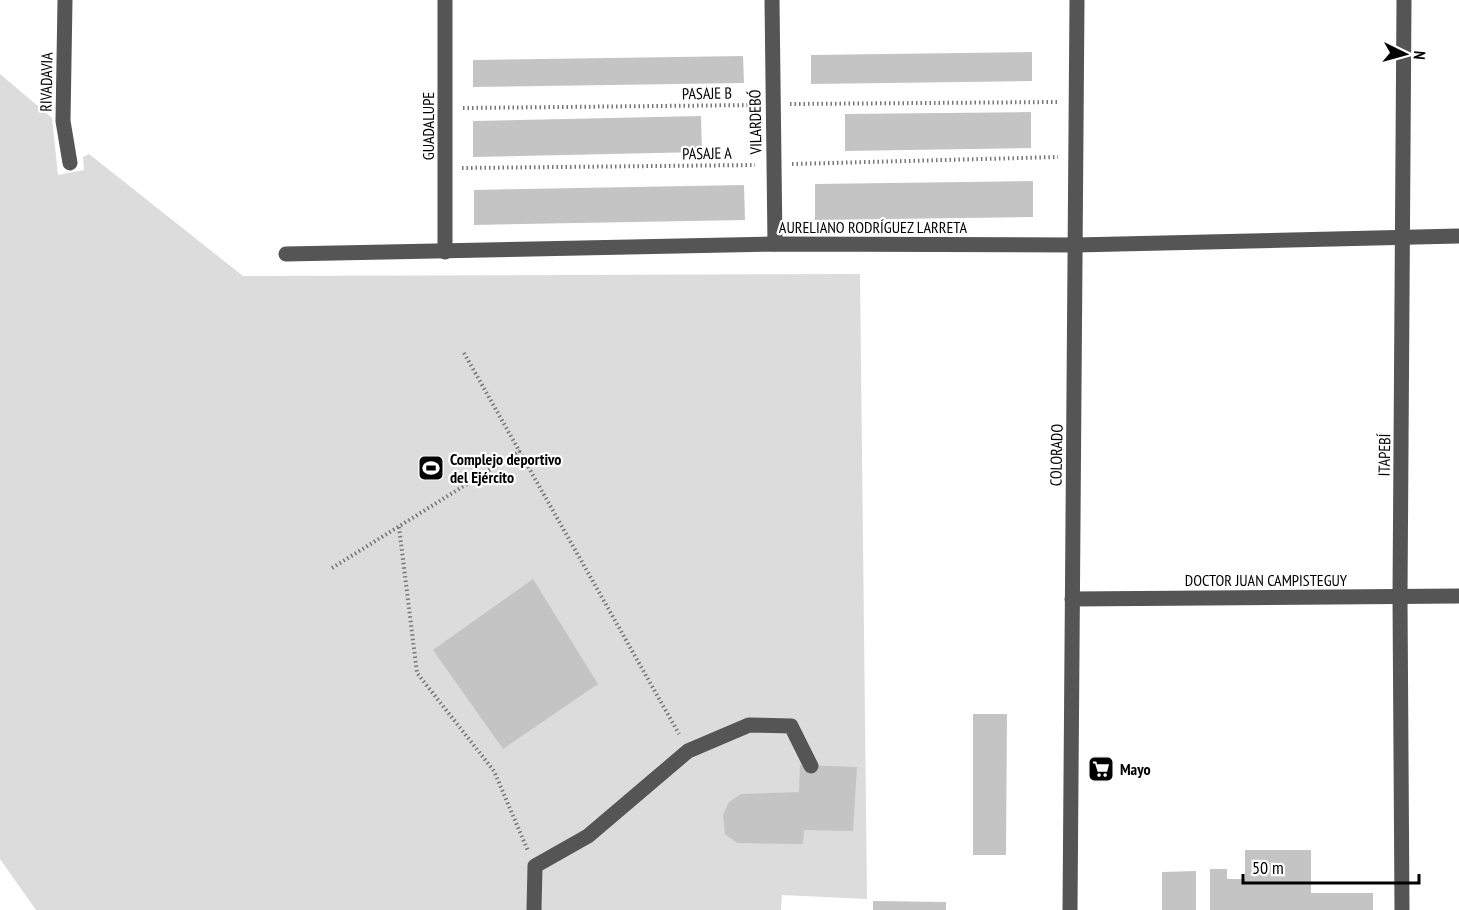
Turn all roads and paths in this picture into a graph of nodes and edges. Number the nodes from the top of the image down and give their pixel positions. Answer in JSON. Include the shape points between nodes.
{"nodes":[{"id":1,"x":65,"y":0,"type":"edge"},
{"id":2,"x":445,"y":0,"type":"edge"},
{"id":3,"x":772,"y":0,"type":"edge"},
{"id":4,"x":1077,"y":0,"type":"edge"},
{"id":5,"x":1404,"y":0,"type":"edge"},
{"id":6,"x":1077,"y":102,"type":"junction"},
{"id":7,"x":773,"y":105,"type":"junction"},
{"id":8,"x":446,"y":108,"type":"junction"},
{"id":9,"x":1077,"y":156,"type":"junction"},
{"id":10,"x":70,"y":163,"type":"dead end"},
{"id":11,"x":774,"y":165,"type":"junction"},
{"id":12,"x":446,"y":168,"type":"junction"},
{"id":13,"x":1459,"y":236,"type":"edge"},
{"id":14,"x":1404,"y":237,"type":"junction"},
{"id":15,"x":775,"y":244,"type":"junction"},
{"id":16,"x":1076,"y":245,"type":"junction"},
{"id":17,"x":445,"y":252,"type":"junction"},
{"id":18,"x":286,"y":254,"type":"dead end"},
{"id":19,"x":464,"y":352,"type":"dead end"},
{"id":20,"x":520,"y":451,"type":"junction"},
{"id":21,"x":399,"y":527,"type":"junction"},
{"id":22,"x":332,"y":568,"type":"dead end"},
{"id":23,"x":1459,"y":596,"type":"edge"},
{"id":24,"x":1400,"y":597,"type":"junction"},
{"id":25,"x":1072,"y":599,"type":"junction"},
{"id":26,"x":688,"y":751,"type":"junction"},
{"id":27,"x":811,"y":766,"type":"dead end"},
{"id":28,"x":535,"y":866,"type":"junction"},
{"id":29,"x":534,"y":910,"type":"edge"},
{"id":30,"x":1070,"y":910,"type":"edge"},
{"id":31,"x":1402,"y":910,"type":"edge"}],
"edges":[{"from":1,"to":10,"type":"street","name":"RIVADAVIA","via":[[63,121]]},
{"from":2,"to":8,"type":"street","name":"GUADALUPE"},
{"from":3,"to":7,"type":"street","name":"VILARDEBÓ"},
{"from":4,"to":6,"type":"street","name":"COLORADO"},
{"from":5,"to":14,"type":"street","name":"ITAPEBÍ"},
{"from":6,"to":7,"type":"path","name":"PASAJE B"},
{"from":6,"to":9,"type":"street","name":"COLORADO"},
{"from":7,"to":8,"type":"path","name":"PASAJE B"},
{"from":7,"to":11,"type":"street","name":"VILARDEBÓ"},
{"from":8,"to":12,"type":"street","name":"GUADALUPE"},
{"from":9,"to":11,"type":"path","name":"PASAJE A"},
{"from":9,"to":16,"type":"street","name":"COLORADO"},
{"from":11,"to":12,"type":"path","name":"PASAJE A"},
{"from":11,"to":15,"type":"street","name":"VILARDEBÓ"},
{"from":12,"to":17,"type":"street","name":"GUADALUPE"},
{"from":13,"to":14,"type":"street","name":"AURELIANO RODRÍGUEZ LARRETA"},
{"from":14,"to":16,"type":"street","name":"AURELIANO RODRÍGUEZ LARRETA"},
{"from":14,"to":24,"type":"street","name":"ITAPEBÍ"},
{"from":15,"to":16,"type":"street","name":"AURELIANO RODRÍGUEZ LARRETA"},
{"from":15,"to":17,"type":"street","name":"AURELIANO RODRÍGUEZ LARRETA"},
{"from":16,"to":25,"type":"street","name":"COLORADO"},
{"from":17,"to":18,"type":"street","name":"AURELIANO RODRÍGUEZ LARRETA"},
{"from":19,"to":20,"type":"path"},
{"from":20,"to":21,"type":"path"},
{"from":20,"to":26,"type":"path"},
{"from":21,"to":22,"type":"path"},
{"from":21,"to":28,"type":"path","via":[[417,673],[494,771]]},
{"from":23,"to":24,"type":"street","name":"DOCTOR JUAN CAMPISTEGUY"},
{"from":24,"to":25,"type":"street","name":"DOCTOR JUAN CAMPISTEGUY"},
{"from":24,"to":31,"type":"street","name":"ITAPEBÍ"},
{"from":25,"to":30,"type":"street","name":"COLORADO"},
{"from":26,"to":27,"type":"street","via":[[749,725],[791,726]]},
{"from":26,"to":28,"type":"street","via":[[588,836]]},
{"from":28,"to":29,"type":"street"}]}
